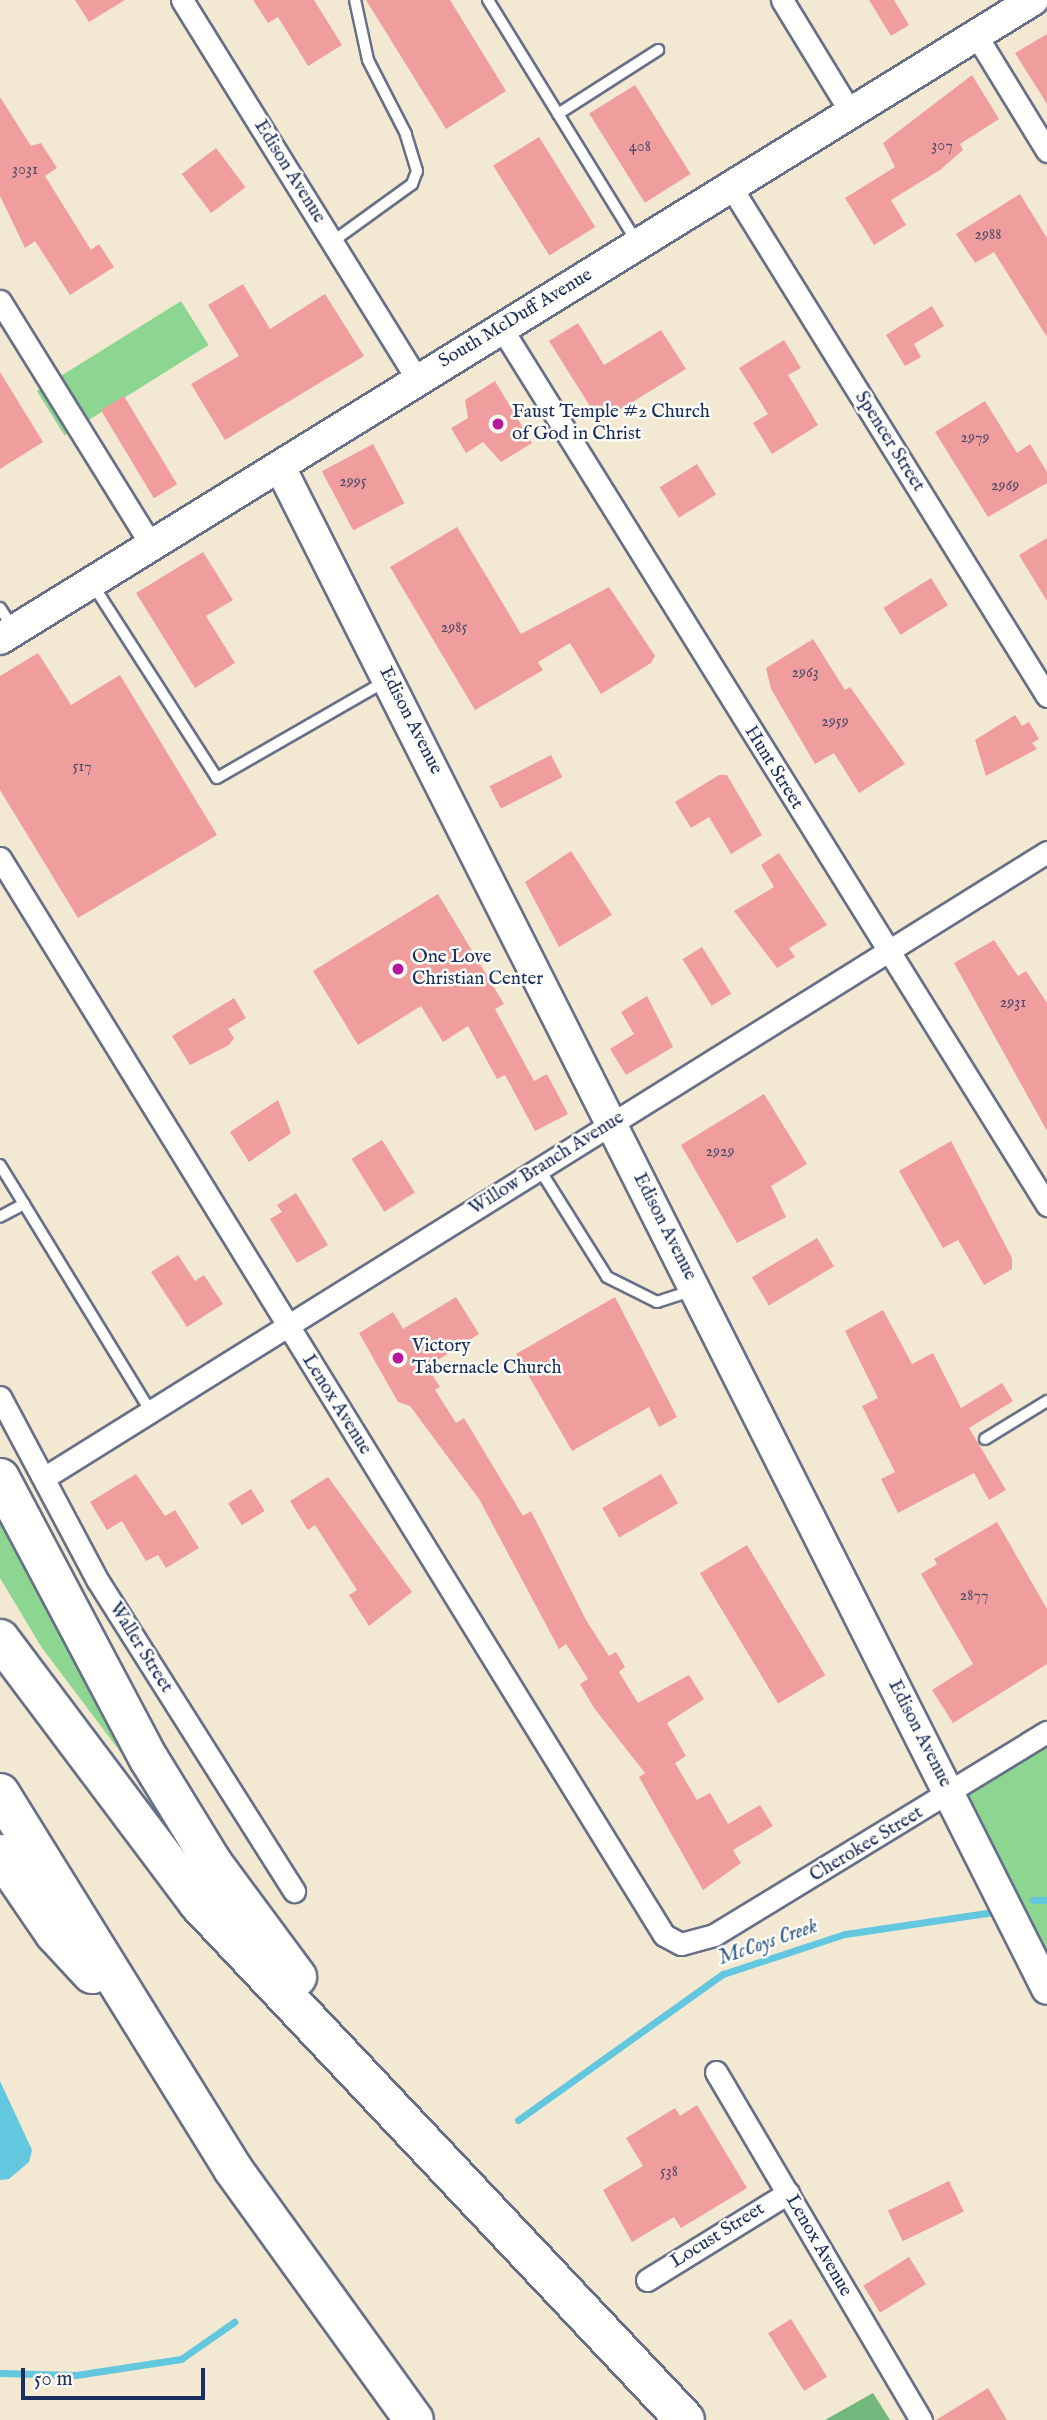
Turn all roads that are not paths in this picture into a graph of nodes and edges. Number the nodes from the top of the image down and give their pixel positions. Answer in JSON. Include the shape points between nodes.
{"nodes":[{"id":1,"x":183,"y":0,"type":"edge"},
{"id":2,"x":355,"y":0,"type":"edge"},
{"id":3,"x":488,"y":0,"type":"edge"},
{"id":4,"x":782,"y":0,"type":"edge"},
{"id":5,"x":1033,"y":0,"type":"edge"},
{"id":6,"x":976,"y":35,"type":"junction"},
{"id":7,"x":658,"y":50,"type":"dead end"},
{"id":8,"x":851,"y":113,"type":"junction"},
{"id":9,"x":558,"y":114,"type":"junction"},
{"id":10,"x":1047,"y":151,"type":"edge"},
{"id":11,"x":731,"y":187,"type":"junction"},
{"id":12,"x":332,"y":242,"type":"junction"},
{"id":13,"x":638,"y":244,"type":"junction"},
{"id":14,"x":4,"y":315,"type":"edge"},
{"id":15,"x":502,"y":329,"type":"junction"},
{"id":16,"x":417,"y":379,"type":"junction"},
{"id":17,"x":280,"y":467,"type":"junction"},
{"id":18,"x":152,"y":546,"type":"junction"},
{"id":19,"x":92,"y":583,"type":"junction"},
{"id":20,"x":5,"y":626,"type":"edge"},
{"id":21,"x":389,"y":679,"type":"junction"},
{"id":22,"x":1047,"y":696,"type":"edge"},
{"id":23,"x":1047,"y":852,"type":"edge"},
{"id":24,"x":0,"y":858,"type":"edge"},
{"id":25,"x":888,"y":951,"type":"junction"},
{"id":26,"x":612,"y":1124,"type":"junction"},
{"id":27,"x":0,"y":1165,"type":"edge"},
{"id":28,"x":540,"y":1170,"type":"junction"},
{"id":29,"x":24,"y":1204,"type":"junction"},
{"id":30,"x":1047,"y":1205,"type":"edge"},
{"id":31,"x":0,"y":1217,"type":"edge"},
{"id":32,"x":696,"y":1290,"type":"junction"},
{"id":33,"x":288,"y":1327,"type":"junction"},
{"id":34,"x":0,"y":1397,"type":"edge"},
{"id":35,"x":1047,"y":1401,"type":"edge"},
{"id":36,"x":151,"y":1412,"type":"junction"},
{"id":37,"x":985,"y":1439,"type":"dead end"},
{"id":38,"x":47,"y":1476,"type":"junction"},
{"id":39,"x":0,"y":1478,"type":"edge"},
{"id":40,"x":0,"y":1639,"type":"edge"},
{"id":41,"x":1047,"y":1732,"type":"edge"},
{"id":42,"x":0,"y":1793,"type":"edge"},
{"id":43,"x":949,"y":1795,"type":"junction"},
{"id":44,"x":0,"y":1854,"type":"edge"},
{"id":45,"x":294,"y":1891,"type":"dead end"},
{"id":46,"x":681,"y":1944,"type":"joint"},
{"id":47,"x":1047,"y":1989,"type":"edge"},
{"id":48,"x":142,"y":2025,"type":"junction"},
{"id":49,"x":716,"y":2072,"type":"dead end"},
{"id":50,"x":440,"y":2161,"type":"junction"},
{"id":51,"x":788,"y":2193,"type":"junction"},
{"id":52,"x":648,"y":2280,"type":"dead end"},
{"id":53,"x":414,"y":2420,"type":"edge"},
{"id":54,"x":685,"y":2420,"type":"edge"},
{"id":55,"x":921,"y":2420,"type":"edge"}],
"edges":[{"from":1,"to":12,"type":"street","name":"Edison Avenue"},
{"from":2,"to":12,"type":"lane","via":[[368,60],[407,134],[417,171],[412,184]]},
{"from":3,"to":9,"type":"lane"},
{"from":4,"to":8,"type":"street"},
{"from":5,"to":6,"type":"main road","name":"South McDuff Avenue"},
{"from":6,"to":8,"type":"main road","name":"South McDuff Avenue"},
{"from":6,"to":10,"type":"street"},
{"from":7,"to":9,"type":"lane"},
{"from":8,"to":11,"type":"main road","name":"South McDuff Avenue"},
{"from":9,"to":13,"type":"lane"},
{"from":11,"to":13,"type":"main road","name":"South McDuff Avenue"},
{"from":11,"to":22,"type":"street","name":"Spencer Street"},
{"from":12,"to":16,"type":"street","name":"Edison Avenue"},
{"from":13,"to":15,"type":"main road","name":"South McDuff Avenue"},
{"from":14,"to":18,"type":"street","via":[[109,494]]},
{"from":15,"to":16,"type":"main road","name":"South McDuff Avenue"},
{"from":15,"to":25,"type":"street","name":"Hunt Street"},
{"from":16,"to":17,"type":"main road","name":"South McDuff Avenue"},
{"from":17,"to":18,"type":"main road","name":"South McDuff Avenue"},
{"from":17,"to":21,"type":"main road","name":"Edison Avenue"},
{"from":18,"to":19,"type":"main road","name":"South McDuff Avenue"},
{"from":19,"to":20,"type":"main road","name":"South McDuff Avenue"},
{"from":19,"to":21,"type":"lane","via":[[217,778]]},
{"from":21,"to":26,"type":"main road","name":"Edison Avenue"},
{"from":23,"to":25,"type":"street","name":"Willow Branch Avenue"},
{"from":24,"to":33,"type":"street","name":"Lenox Avenue"},
{"from":25,"to":26,"type":"street","name":"Willow Branch Avenue"},
{"from":25,"to":30,"type":"street","name":"Hunt Street"},
{"from":26,"to":28,"type":"street","name":"Willow Branch Avenue"},
{"from":26,"to":32,"type":"main road","name":"Edison Avenue"},
{"from":27,"to":29,"type":"lane"},
{"from":28,"to":32,"type":"lane","via":[[607,1277],[657,1302]]},
{"from":28,"to":33,"type":"street","name":"Willow Branch Avenue"},
{"from":29,"to":31,"type":"lane"},
{"from":29,"to":36,"type":"lane"},
{"from":32,"to":43,"type":"main road","name":"Edison Avenue"},
{"from":33,"to":36,"type":"street","name":"Willow Branch Avenue"},
{"from":33,"to":46,"type":"street","name":"Lenox Avenue","via":[[650,1916]]},
{"from":34,"to":38,"type":"street","name":"Waller Street"},
{"from":35,"to":37,"type":"lane"},
{"from":36,"to":38,"type":"street","name":"Willow Branch Avenue"},
{"from":38,"to":45,"type":"street","name":"Waller Street","via":[[98,1581]]},
{"from":39,"to":50,"type":"highway","via":[[149,1759],[212,1862]]},
{"from":40,"to":50,"type":"highway","via":[[198,1903]]},
{"from":41,"to":43,"type":"street","name":"Cherokee Street"},
{"from":42,"to":48,"type":"highway"},
{"from":43,"to":46,"type":"street","name":"Cherokee Street","via":[[714,1935]]},
{"from":43,"to":47,"type":"main road","name":"Edison Avenue"},
{"from":44,"to":48,"type":"highway","via":[[54,1933]]},
{"from":48,"to":53,"type":"highway","via":[[233,2169]]},
{"from":49,"to":51,"type":"street","name":"Lenox Avenue"},
{"from":50,"to":54,"type":"highway"},
{"from":51,"to":52,"type":"street","name":"Locust Street"},
{"from":51,"to":55,"type":"street","name":"Lenox Avenue"}]}
